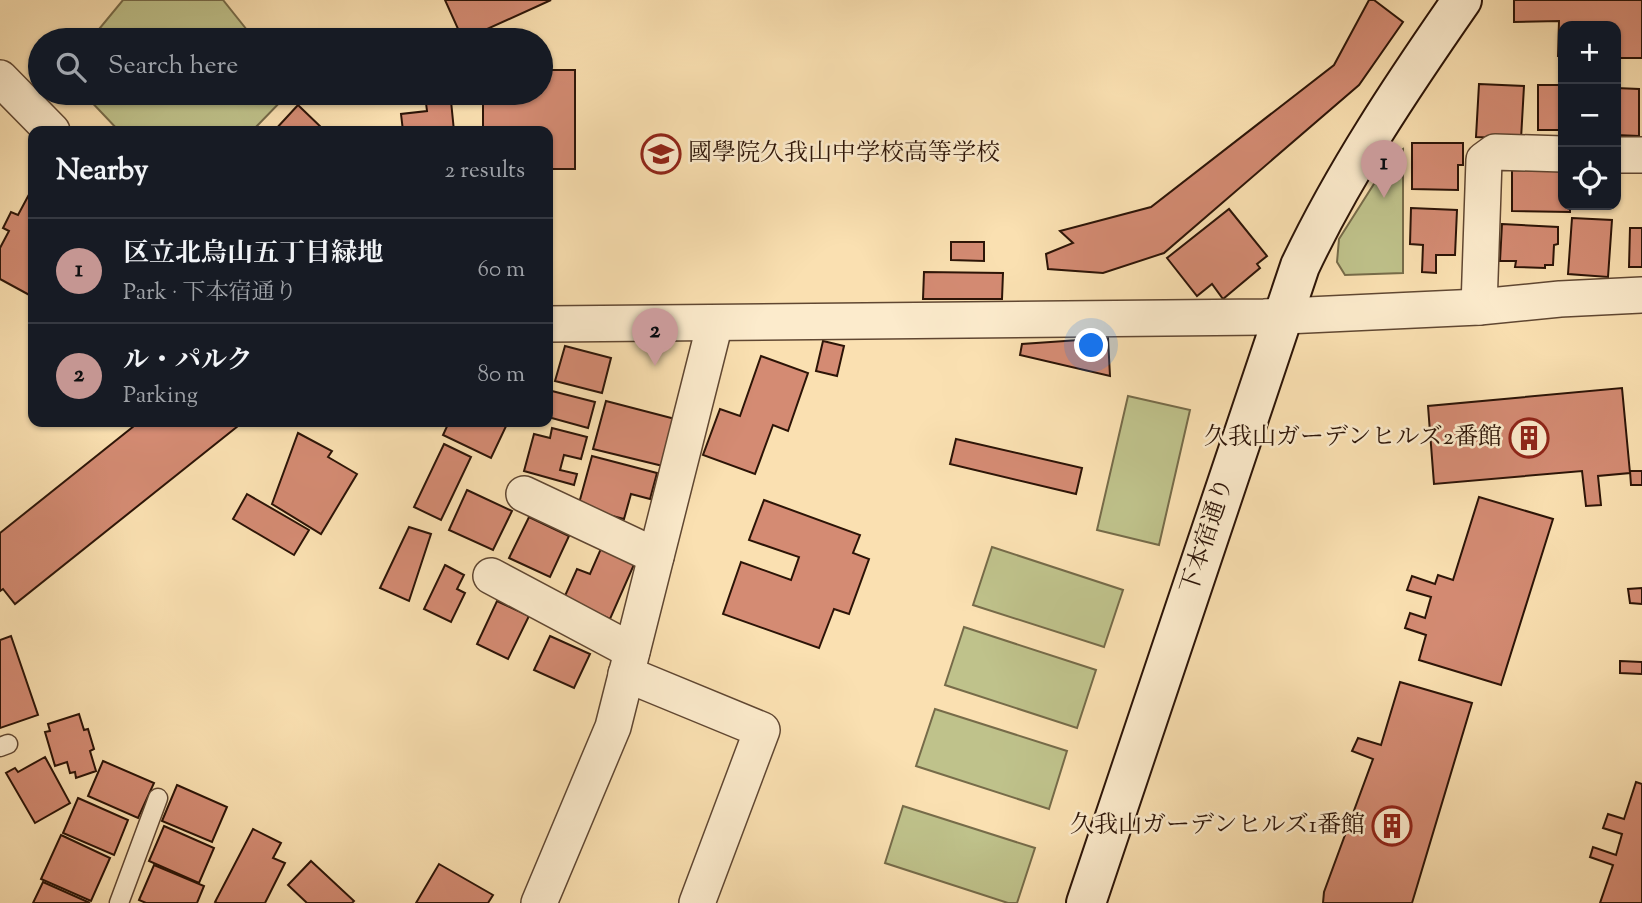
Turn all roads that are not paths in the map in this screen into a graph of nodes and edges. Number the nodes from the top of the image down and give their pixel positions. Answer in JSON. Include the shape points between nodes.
{"nodes":[{"id":1,"x":1462,"y":0,"type":"edge"},
{"id":2,"x":0,"y":78,"type":"edge"},
{"id":3,"x":47,"y":126,"type":"edge"},
{"id":4,"x":1558,"y":153,"type":"edge"},
{"id":5,"x":1621,"y":155,"type":"edge"},
{"id":6,"x":1642,"y":155,"type":"edge"},
{"id":7,"x":1642,"y":295,"type":"edge"},
{"id":8,"x":1479,"y":307,"type":"junction"},
{"id":9,"x":1282,"y":316,"type":"junction"},
{"id":10,"x":715,"y":323,"type":"junction"},
{"id":11,"x":553,"y":324,"type":"edge"},
{"id":12,"x":524,"y":494,"type":"dead end"},
{"id":13,"x":656,"y":556,"type":"junction"},
{"id":14,"x":491,"y":576,"type":"dead end"},
{"id":15,"x":629,"y":663,"type":"junction"},
{"id":16,"x":158,"y":798,"type":"dead end"},
{"id":17,"x":119,"y":903,"type":"edge"},
{"id":18,"x":539,"y":903,"type":"edge"},
{"id":19,"x":697,"y":903,"type":"edge"},
{"id":20,"x":1086,"y":903,"type":"edge"}],
"edges":[{"from":1,"to":9,"type":"street","name":"下本宿通り","via":[[1326,212]]},
{"from":2,"to":3,"type":"street"},
{"from":4,"to":8,"type":"street","via":[[1495,152],[1484,160]]},
{"from":5,"to":6,"type":"street"},
{"from":7,"to":8,"type":"street"},
{"from":8,"to":9,"type":"street"},
{"from":9,"to":10,"type":"street"},
{"from":9,"to":20,"type":"street","name":"下本宿通り"},
{"from":10,"to":11,"type":"street"},
{"from":10,"to":13,"type":"street"},
{"from":12,"to":13,"type":"street"},
{"from":13,"to":15,"type":"street"},
{"from":14,"to":15,"type":"street"},
{"from":15,"to":18,"type":"street","via":[[613,727]]},
{"from":15,"to":19,"type":"street","via":[[762,730]]},
{"from":16,"to":17,"type":"lane"}]}
